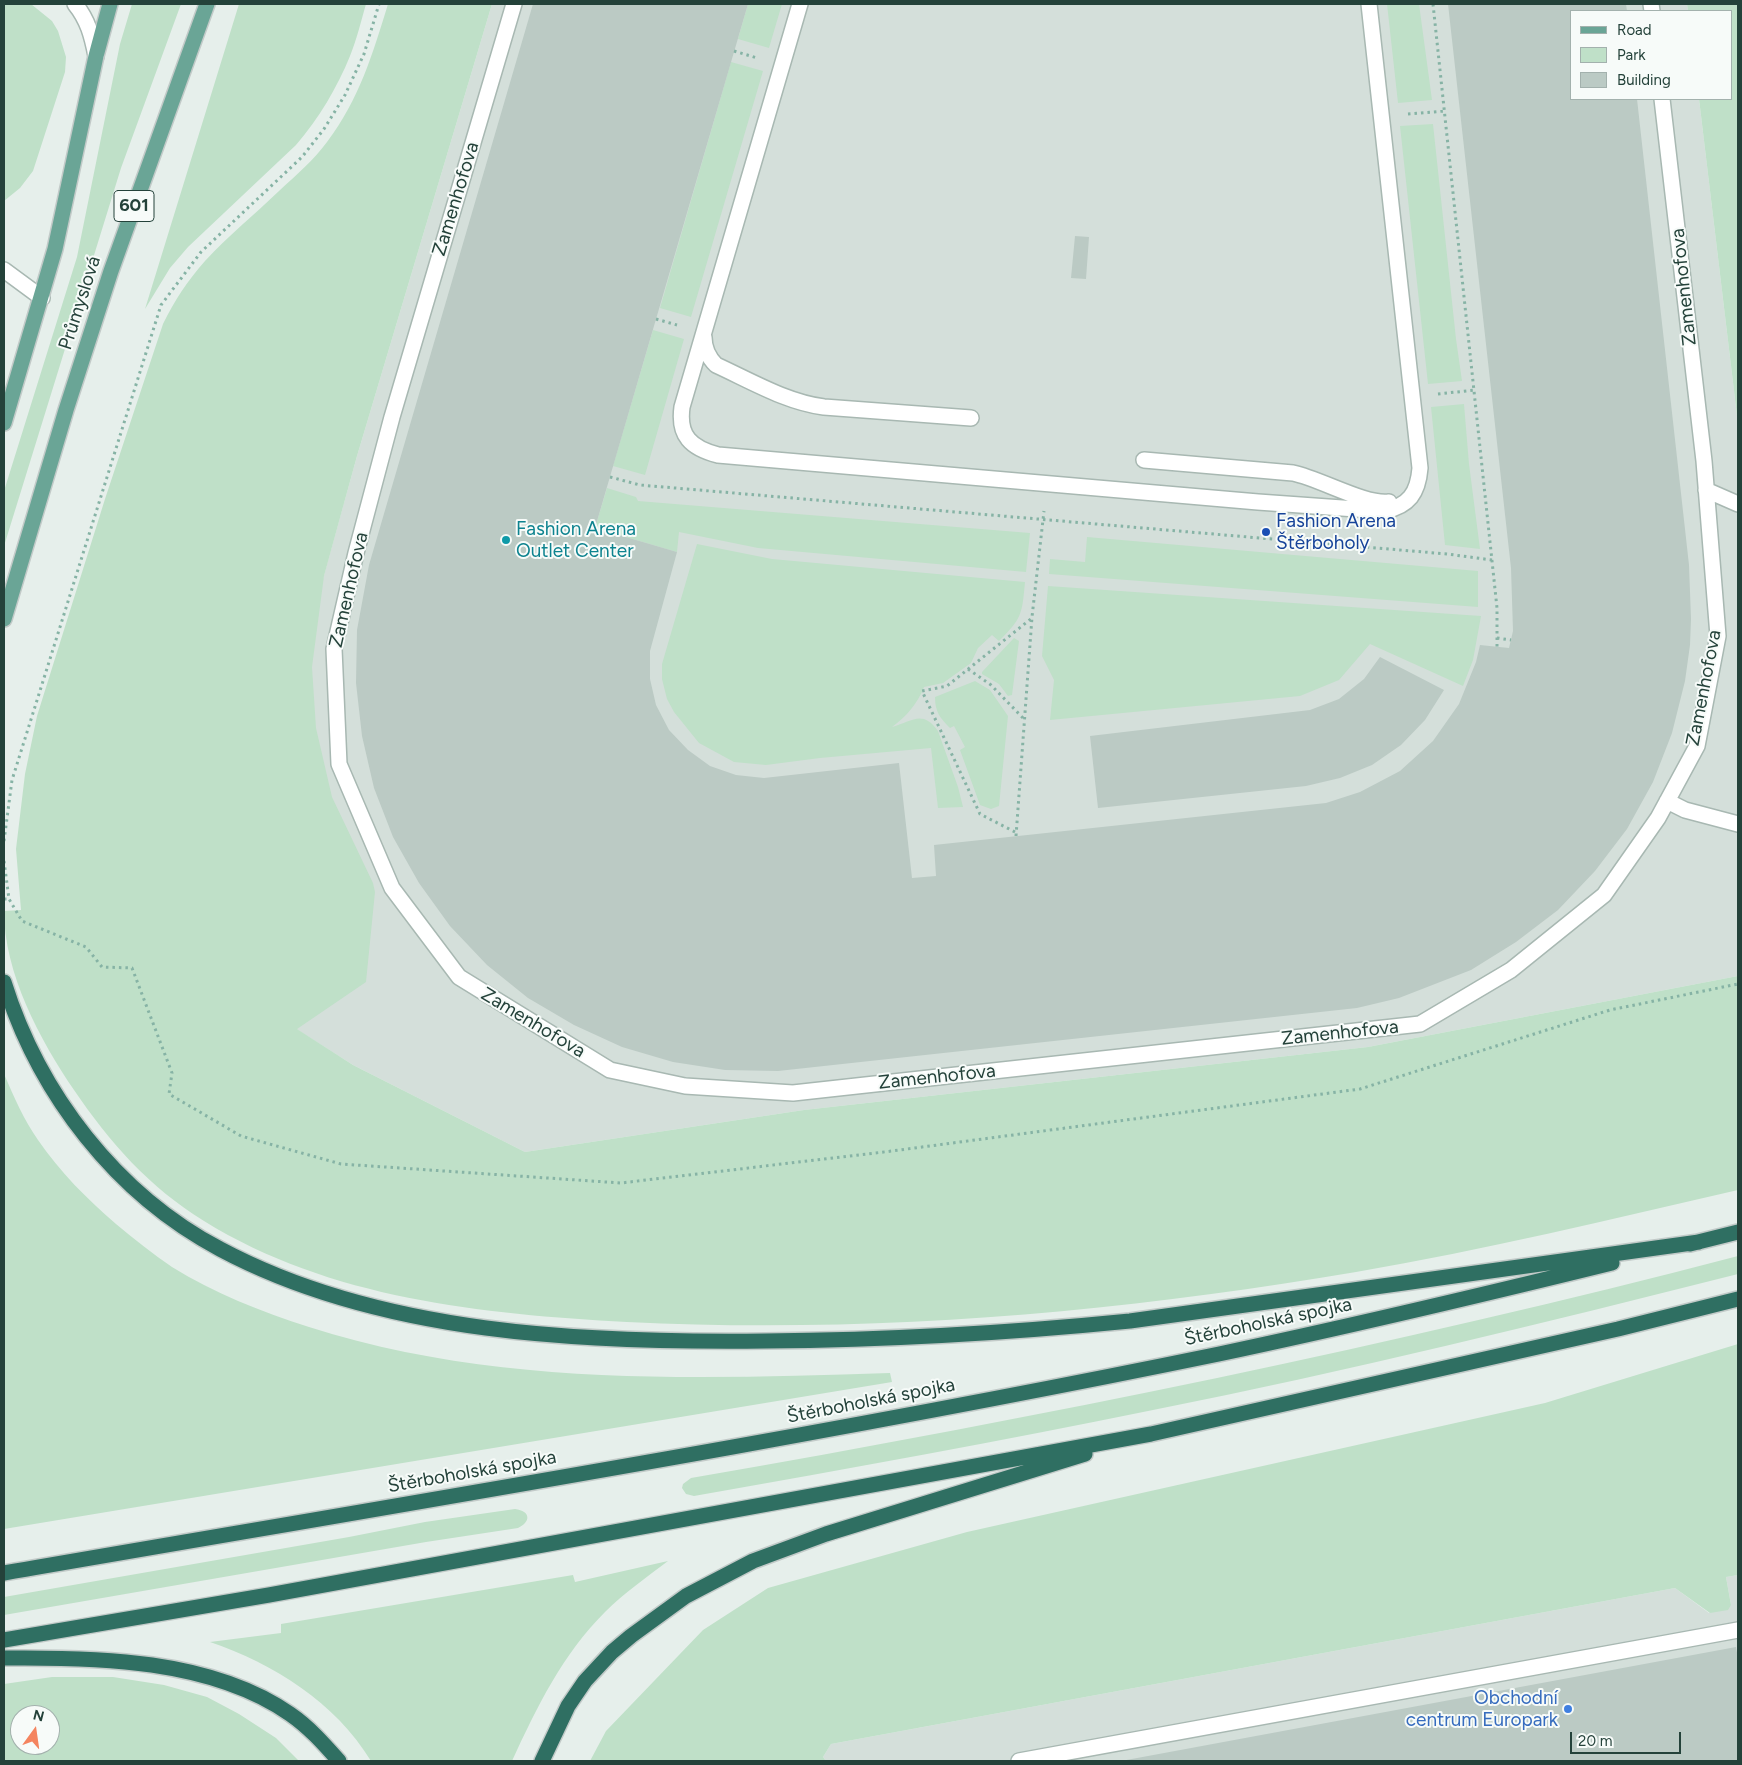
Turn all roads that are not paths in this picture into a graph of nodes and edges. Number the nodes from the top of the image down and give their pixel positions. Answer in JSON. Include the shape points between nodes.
{"nodes":[{"id":1,"x":75,"y":4,"type":"edge"},
{"id":2,"x":110,"y":4,"type":"edge"},
{"id":3,"x":207,"y":4,"type":"edge"},
{"id":4,"x":514,"y":4,"type":"edge"},
{"id":5,"x":800,"y":4,"type":"edge"},
{"id":6,"x":1369,"y":4,"type":"edge"},
{"id":7,"x":96,"y":56,"type":"junction"},
{"id":8,"x":1662,"y":100,"type":"edge"},
{"id":9,"x":4,"y":270,"type":"edge"},
{"id":10,"x":42,"y":298,"type":"junction"},
{"id":11,"x":703,"y":333,"type":"junction"},
{"id":12,"x":971,"y":418,"type":"dead end"},
{"id":13,"x":4,"y":422,"type":"edge"},
{"id":14,"x":1144,"y":460,"type":"dead end"},
{"id":15,"x":1415,"y":490,"type":"junction"},
{"id":16,"x":1706,"y":490,"type":"junction"},
{"id":17,"x":1738,"y":504,"type":"edge"},
{"id":18,"x":4,"y":619,"type":"edge"},
{"id":19,"x":1667,"y":801,"type":"junction"},
{"id":20,"x":1738,"y":824,"type":"edge"},
{"id":21,"x":4,"y":982,"type":"edge"},
{"id":22,"x":1738,"y":1232,"type":"edge"},
{"id":23,"x":1698,"y":1242,"type":"junction"},
{"id":24,"x":1738,"y":1299,"type":"edge"},
{"id":25,"x":1151,"y":1434,"type":"junction"},
{"id":26,"x":4,"y":1573,"type":"edge"},
{"id":27,"x":1738,"y":1630,"type":"edge"},
{"id":28,"x":4,"y":1640,"type":"edge"},
{"id":29,"x":4,"y":1658,"type":"edge"},
{"id":30,"x":339,"y":1761,"type":"edge"},
{"id":31,"x":542,"y":1761,"type":"edge"},
{"id":32,"x":1019,"y":1761,"type":"edge"}],
"edges":[{"from":1,"to":7,"type":"lane","via":[[92,33]]},
{"from":2,"to":7,"type":"main road","name":"Průmyslová"},
{"from":3,"to":18,"type":"main road","name":"Průmyslová","number":"601","via":[[111,271]]},
{"from":4,"to":19,"type":"lane","name":"Zamenhofova","via":[[392,417],[334,649],[339,764],[392,888],[459,977],[610,1070],[685,1086],[793,1093],[1420,1024],[1511,970],[1604,895]]},
{"from":5,"to":11,"type":"lane"},
{"from":6,"to":15,"type":"lane","via":[[1420,468]]},
{"from":7,"to":10,"type":"main road","name":"Průmyslová"},
{"from":8,"to":16,"type":"lane","name":"Zamenhofova"},
{"from":9,"to":10,"type":"lane"},
{"from":10,"to":13,"type":"main road","name":"Průmyslová"},
{"from":11,"to":12,"type":"lane","via":[[708,357],[716,365],[792,400],[824,407]]},
{"from":11,"to":15,"type":"lane","via":[[682,407],[682,426],[685,435],[698,449],[718,455],[1384,511],[1398,508]]},
{"from":14,"to":15,"type":"lane","via":[[1293,473],[1384,503],[1397,502]]},
{"from":16,"to":17,"type":"lane"},
{"from":16,"to":19,"type":"lane","name":"Zamenhofova","via":[[1718,636],[1697,746]]},
{"from":19,"to":20,"type":"lane","via":[[1685,810]]},
{"from":21,"to":23,"type":"highway","via":[[33,1052],[66,1111],[119,1175],[163,1213],[219,1249],[286,1278],[362,1303],[440,1321],[582,1337],[650,1340],[714,1342],[927,1337],[1149,1318]]},
{"from":22,"to":23,"type":"highway","name":"Štěrboholská spojka"},
{"from":23,"to":26,"type":"highway","name":"Štěrboholská spojka","via":[[1311,1334],[1010,1396]]},
{"from":24,"to":25,"type":"highway"},
{"from":25,"to":28,"type":"highway","via":[[269,1595]]},
{"from":25,"to":31,"type":"highway","via":[[826,1534],[753,1561],[686,1596],[631,1636],[585,1681],[568,1706]]},
{"from":27,"to":32,"type":"lane"},
{"from":29,"to":30,"type":"highway","via":[[141,1663],[220,1681],[290,1714]]}]}
